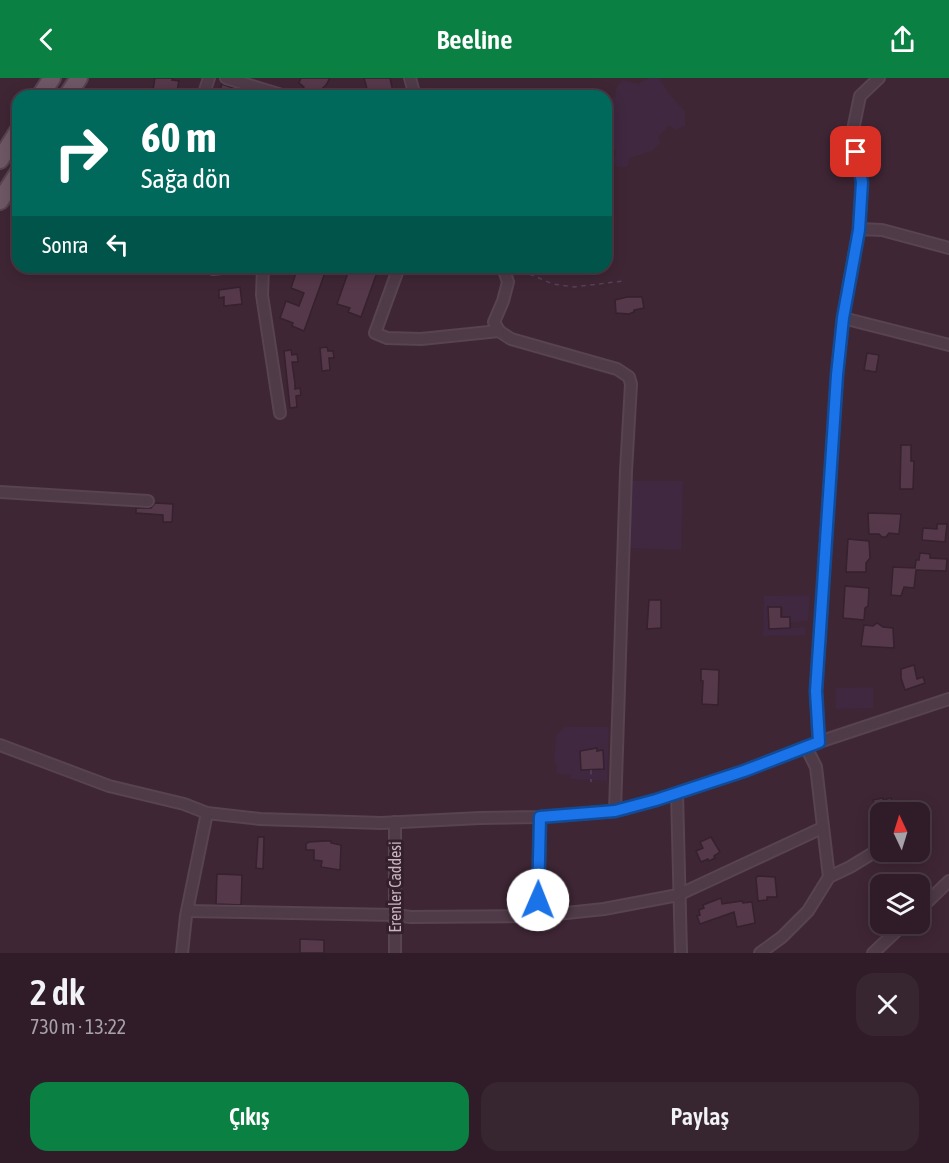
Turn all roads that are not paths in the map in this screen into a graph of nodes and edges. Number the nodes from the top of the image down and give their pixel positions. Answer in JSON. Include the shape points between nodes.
{"nodes":[{"id":1,"x":225,"y":78,"type":"edge"},
{"id":2,"x":879,"y":78,"type":"edge"},
{"id":3,"x":265,"y":90,"type":"edge"},
{"id":4,"x":12,"y":141,"type":"edge"},
{"id":5,"x":0,"y":160,"type":"edge"},
{"id":6,"x":12,"y":182,"type":"edge"},
{"id":7,"x":0,"y":201,"type":"edge"},
{"id":8,"x":859,"y":230,"type":"junction"},
{"id":9,"x":949,"y":248,"type":"edge"},
{"id":10,"x":263,"y":273,"type":"edge"},
{"id":11,"x":397,"y":273,"type":"edge"},
{"id":12,"x":504,"y":273,"type":"edge"},
{"id":13,"x":843,"y":318,"type":"junction"},
{"id":14,"x":499,"y":332,"type":"junction"},
{"id":15,"x":949,"y":345,"type":"edge"},
{"id":16,"x":280,"y":413,"type":"dead end"},
{"id":17,"x":0,"y":492,"type":"edge"},
{"id":18,"x":148,"y":501,"type":"dead end"},
{"id":19,"x":949,"y":699,"type":"edge"},
{"id":20,"x":819,"y":742,"type":"junction"},
{"id":21,"x":0,"y":745,"type":"edge"},
{"id":22,"x":803,"y":748,"type":"junction"},
{"id":23,"x":677,"y":793,"type":"junction"},
{"id":24,"x":615,"y":811,"type":"junction"},
{"id":25,"x":207,"y":813,"type":"junction"},
{"id":26,"x":540,"y":817,"type":"junction"},
{"id":27,"x":395,"y":822,"type":"junction"},
{"id":28,"x":822,"y":828,"type":"junction"},
{"id":29,"x":870,"y":855,"type":"edge"},
{"id":30,"x":829,"y":877,"type":"junction"},
{"id":31,"x":949,"y":881,"type":"edge"},
{"id":32,"x":678,"y":895,"type":"junction"},
{"id":33,"x":930,"y":899,"type":"edge"},
{"id":34,"x":186,"y":911,"type":"junction"},
{"id":35,"x":395,"y":915,"type":"junction"},
{"id":36,"x":538,"y":916,"type":"junction"},
{"id":37,"x":893,"y":934,"type":"edge"},
{"id":38,"x":182,"y":953,"type":"edge"},
{"id":39,"x":395,"y":953,"type":"edge"},
{"id":40,"x":681,"y":953,"type":"edge"},
{"id":41,"x":759,"y":953,"type":"edge"},
{"id":42,"x":873,"y":953,"type":"edge"}],
"edges":[{"from":1,"to":3,"type":"street"},
{"from":2,"to":8,"type":"street","via":[[860,96],[853,130],[862,182]]},
{"from":4,"to":5,"type":"main road"},
{"from":6,"to":7,"type":"main road"},
{"from":8,"to":9,"type":"street","via":[[882,230]]},
{"from":8,"to":13,"type":"street"},
{"from":10,"to":16,"type":"street","via":[[262,295]]},
{"from":11,"to":14,"type":"street","via":[[375,333],[387,338],[421,339]]},
{"from":12,"to":14,"type":"street","via":[[508,282],[494,322]]},
{"from":13,"to":15,"type":"street"},
{"from":13,"to":20,"type":"street","via":[[816,691]]},
{"from":14,"to":24,"type":"street","via":[[616,369],[629,377],[631,384]]},
{"from":17,"to":18,"type":"street"},
{"from":19,"to":20,"type":"street"},
{"from":20,"to":22,"type":"street"},
{"from":21,"to":25,"type":"street","via":[[109,786]]},
{"from":22,"to":23,"type":"street"},
{"from":22,"to":28,"type":"street","via":[[816,767]]},
{"from":23,"to":24,"type":"street"},
{"from":23,"to":32,"type":"street"},
{"from":24,"to":26,"type":"street"},
{"from":25,"to":27,"type":"street","via":[[260,819]]},
{"from":25,"to":34,"type":"street"},
{"from":26,"to":27,"type":"street"},
{"from":26,"to":36,"type":"street"},
{"from":27,"to":35,"type":"street","name":"Erenler Caddesi"},
{"from":28,"to":30,"type":"street"},
{"from":28,"to":32,"type":"street"},
{"from":29,"to":30,"type":"street"},
{"from":30,"to":41,"type":"street","via":[[808,911]]},
{"from":31,"to":33,"type":"street"},
{"from":32,"to":36,"type":"street"},
{"from":32,"to":40,"type":"street"},
{"from":34,"to":35,"type":"street"},
{"from":34,"to":38,"type":"street"},
{"from":35,"to":36,"type":"street"},
{"from":35,"to":39,"type":"street","name":"Erenler Caddesi"},
{"from":37,"to":42,"type":"street"}]}
